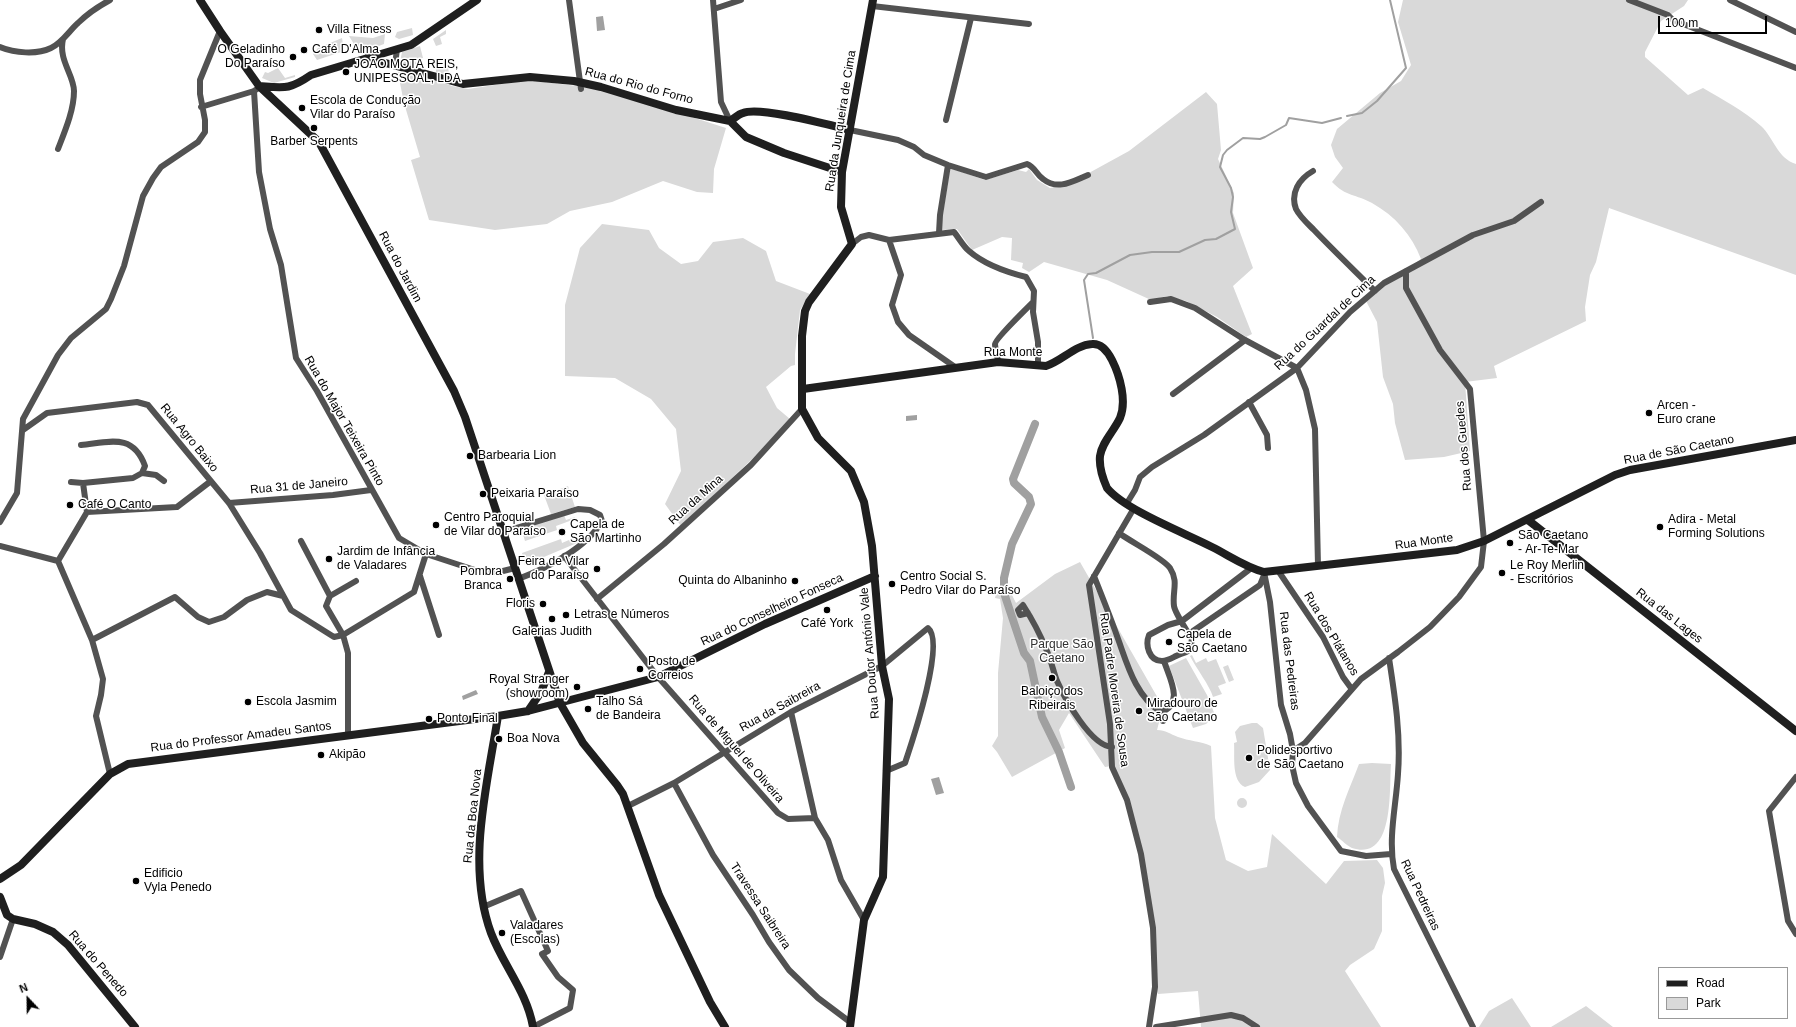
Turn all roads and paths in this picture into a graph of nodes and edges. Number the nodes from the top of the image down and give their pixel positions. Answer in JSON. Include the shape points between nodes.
{"nodes":[{"id":1,"x":110,"y":0,"type":"edge"},
{"id":2,"x":200,"y":0,"type":"edge"},
{"id":3,"x":477,"y":0,"type":"edge"},
{"id":4,"x":569,"y":0,"type":"edge"},
{"id":5,"x":713,"y":0,"type":"edge"},
{"id":6,"x":741,"y":0,"type":"edge"},
{"id":7,"x":1629,"y":0,"type":"edge"},
{"id":8,"x":1730,"y":0,"type":"edge"},
{"id":9,"x":872,"y":3,"type":"edge"},
{"id":10,"x":714,"y":9,"type":"junction"},
{"id":11,"x":971,"y":18,"type":"junction"},
{"id":12,"x":1029,"y":24,"type":"dead end"},
{"id":13,"x":220,"y":31,"type":"junction"},
{"id":14,"x":1796,"y":32,"type":"edge"},
{"id":15,"x":63,"y":39,"type":"junction"},
{"id":16,"x":0,"y":47,"type":"edge"},
{"id":17,"x":397,"y":50,"type":"junction"},
{"id":18,"x":367,"y":58,"type":"junction"},
{"id":19,"x":395,"y":65,"type":"junction"},
{"id":20,"x":1796,"y":68,"type":"edge"},
{"id":21,"x":580,"y":86,"type":"junction"},
{"id":22,"x":257,"y":89,"type":"junction"},
{"id":23,"x":201,"y":107,"type":"junction"},
{"id":24,"x":946,"y":120,"type":"dead end"},
{"id":25,"x":730,"y":121,"type":"junction"},
{"id":26,"x":850,"y":130,"type":"junction"},
{"id":27,"x":58,"y":149,"type":"dead end"},
{"id":28,"x":948,"y":166,"type":"junction"},
{"id":29,"x":1313,"y":171,"type":"dead end"},
{"id":30,"x":842,"y":172,"type":"junction"},
{"id":31,"x":1088,"y":175,"type":"dead end"},
{"id":32,"x":1541,"y":202,"type":"dead end"},
{"id":33,"x":939,"y":233,"type":"junction"},
{"id":34,"x":889,"y":240,"type":"junction"},
{"id":35,"x":852,"y":244,"type":"junction"},
{"id":36,"x":1406,"y":271,"type":"junction"},
{"id":37,"x":1376,"y":290,"type":"junction"},
{"id":38,"x":1033,"y":302,"type":"junction"},
{"id":39,"x":1150,"y":302,"type":"dead end"},
{"id":40,"x":1245,"y":340,"type":"junction"},
{"id":41,"x":998,"y":362,"type":"junction"},
{"id":42,"x":1038,"y":366,"type":"junction"},
{"id":43,"x":955,"y":367,"type":"junction"},
{"id":44,"x":1297,"y":368,"type":"junction"},
{"id":45,"x":803,"y":388,"type":"junction"},
{"id":46,"x":1173,"y":394,"type":"dead end"},
{"id":47,"x":1250,"y":402,"type":"junction"},
{"id":48,"x":802,"y":409,"type":"junction"},
{"id":49,"x":23,"y":430,"type":"junction"},
{"id":50,"x":1796,"y":440,"type":"edge"},
{"id":51,"x":81,"y":445,"type":"dead end"},
{"id":52,"x":1268,"y":448,"type":"dead end"},
{"id":53,"x":142,"y":474,"type":"junction"},
{"id":54,"x":164,"y":481,"type":"dead end"},
{"id":55,"x":71,"y":482,"type":"dead end"},
{"id":56,"x":211,"y":482,"type":"junction"},
{"id":57,"x":83,"y":483,"type":"junction"},
{"id":58,"x":371,"y":490,"type":"junction"},
{"id":59,"x":229,"y":503,"type":"junction"},
{"id":60,"x":1126,"y":503,"type":"junction"},
{"id":61,"x":1134,"y":508,"type":"junction"},
{"id":62,"x":87,"y":512,"type":"junction"},
{"id":63,"x":1528,"y":520,"type":"junction"},
{"id":64,"x":0,"y":522,"type":"edge"},
{"id":65,"x":504,"y":532,"type":"junction"},
{"id":66,"x":1119,"y":533,"type":"junction"},
{"id":67,"x":1484,"y":541,"type":"junction"},
{"id":68,"x":301,"y":542,"type":"dead end"},
{"id":69,"x":0,"y":546,"type":"edge"},
{"id":70,"x":426,"y":554,"type":"junction"},
{"id":71,"x":564,"y":556,"type":"junction"},
{"id":72,"x":58,"y":561,"type":"junction"},
{"id":73,"x":1318,"y":566,"type":"junction"},
{"id":74,"x":515,"y":568,"type":"junction"},
{"id":75,"x":1250,"y":568,"type":"junction"},
{"id":76,"x":1264,"y":572,"type":"junction"},
{"id":77,"x":1280,"y":572,"type":"junction"},
{"id":78,"x":420,"y":576,"type":"junction"},
{"id":79,"x":875,"y":576,"type":"junction"},
{"id":80,"x":1094,"y":576,"type":"junction"},
{"id":81,"x":518,"y":579,"type":"junction"},
{"id":82,"x":356,"y":581,"type":"dead end"},
{"id":83,"x":282,"y":596,"type":"junction"},
{"id":84,"x":330,"y":596,"type":"junction"},
{"id":85,"x":597,"y":599,"type":"junction"},
{"id":86,"x":1028,"y":613,"type":"dead end"},
{"id":87,"x":1182,"y":621,"type":"junction"},
{"id":88,"x":343,"y":635,"type":"junction"},
{"id":89,"x":439,"y":635,"type":"dead end"},
{"id":90,"x":1190,"y":636,"type":"junction"},
{"id":91,"x":92,"y":640,"type":"junction"},
{"id":92,"x":1389,"y":658,"type":"junction"},
{"id":93,"x":1164,"y":661,"type":"junction"},
{"id":94,"x":882,"y":666,"type":"junction"},
{"id":95,"x":549,"y":672,"type":"junction"},
{"id":96,"x":658,"y":677,"type":"junction"},
{"id":97,"x":1351,"y":688,"type":"junction"},
{"id":98,"x":560,"y":703,"type":"junction"},
{"id":99,"x":528,"y":711,"type":"junction"},
{"id":100,"x":791,"y":712,"type":"junction"},
{"id":101,"x":1162,"y":712,"type":"junction"},
{"id":102,"x":498,"y":716,"type":"junction"},
{"id":103,"x":1163,"y":721,"type":"dead end"},
{"id":104,"x":1796,"y":731,"type":"edge"},
{"id":105,"x":348,"y":735,"type":"junction"},
{"id":106,"x":1112,"y":747,"type":"junction"},
{"id":107,"x":1293,"y":751,"type":"junction"},
{"id":108,"x":724,"y":752,"type":"junction"},
{"id":109,"x":886,"y":771,"type":"junction"},
{"id":110,"x":110,"y":774,"type":"junction"},
{"id":111,"x":1796,"y":777,"type":"edge"},
{"id":112,"x":674,"y":783,"type":"junction"},
{"id":113,"x":628,"y":806,"type":"junction"},
{"id":114,"x":815,"y":818,"type":"junction"},
{"id":115,"x":1391,"y":854,"type":"junction"},
{"id":116,"x":0,"y":879,"type":"edge"},
{"id":117,"x":0,"y":897,"type":"edge"},
{"id":118,"x":483,"y":907,"type":"junction"},
{"id":119,"x":13,"y":919,"type":"junction"},
{"id":120,"x":864,"y":920,"type":"junction"},
{"id":121,"x":1796,"y":934,"type":"edge"},
{"id":122,"x":0,"y":957,"type":"edge"},
{"id":123,"x":850,"y":1024,"type":"edge"},
{"id":124,"x":135,"y":1027,"type":"edge"},
{"id":125,"x":533,"y":1027,"type":"edge"},
{"id":126,"x":725,"y":1027,"type":"edge"},
{"id":127,"x":1149,"y":1027,"type":"edge"},
{"id":128,"x":1156,"y":1027,"type":"edge"},
{"id":129,"x":1257,"y":1027,"type":"edge"},
{"id":130,"x":1473,"y":1027,"type":"edge"}],
"edges":[{"from":1,"to":15,"type":"street","via":[[78,23]]},
{"from":2,"to":13,"type":"main road","name":"Rua do Jardim"},
{"from":3,"to":17,"type":"main road","via":[[429,34]]},
{"from":4,"to":21,"type":"street"},
{"from":5,"to":10,"type":"street"},
{"from":6,"to":10,"type":"street"},
{"from":7,"to":20,"type":"street"},
{"from":8,"to":14,"type":"street"},
{"from":9,"to":11,"type":"street"},
{"from":9,"to":26,"type":"main road","name":"Rua da Junqueira de Cima"},
{"from":10,"to":25,"type":"street","via":[[721,102]]},
{"from":11,"to":12,"type":"street"},
{"from":11,"to":24,"type":"street"},
{"from":13,"to":22,"type":"main road","name":"Rua do Jardim"},
{"from":13,"to":23,"type":"street","via":[[200,80]]},
{"from":15,"to":16,"type":"street","via":[[52,48],[38,51],[13,52]]},
{"from":15,"to":27,"type":"street","via":[[61,47],[74,90],[67,126]]},
{"from":17,"to":18,"type":"main road"},
{"from":17,"to":19,"type":"street"},
{"from":18,"to":19,"type":"main road","name":"Rua do Rio do Forno"},
{"from":18,"to":22,"type":"main road","via":[[311,75],[286,88]]},
{"from":19,"to":21,"type":"main road","name":"Rua do Rio do Forno","via":[[463,84],[530,77]]},
{"from":21,"to":25,"type":"main road","name":"Rua do Rio do Forno"},
{"from":22,"to":23,"type":"street"},
{"from":22,"to":58,"type":"street","name":"Rua do Major Teixeira Pinto","via":[[259,172],[270,229],[281,265],[296,358],[317,390]]},
{"from":22,"to":65,"type":"main road","name":"Rua do Jardim","via":[[318,142],[460,405]]},
{"from":23,"to":49,"type":"street","via":[[205,132],[198,142],[161,166],[153,178],[143,196],[124,266],[111,299],[106,308],[70,338],[58,355],[23,419]]},
{"from":25,"to":26,"type":"main road","via":[[742,113],[754,110],[819,121]]},
{"from":25,"to":30,"type":"main road","via":[[746,137],[784,153]]},
{"from":26,"to":28,"type":"street","via":[[898,140]]},
{"from":26,"to":30,"type":"main road","name":"Rua da Junqueira de Cima"},
{"from":28,"to":31,"type":"street","via":[[986,177],[1027,164],[1033,166],[1043,179],[1056,185]]},
{"from":28,"to":33,"type":"street"},
{"from":29,"to":37,"type":"street","via":[[1297,185],[1294,199],[1299,214]]},
{"from":30,"to":35,"type":"main road","name":"Rua da Junqueira de Cima","via":[[841,207]]},
{"from":32,"to":36,"type":"street","name":"Rua do Guardal de Cima","via":[[1514,221],[1473,235]]},
{"from":33,"to":34,"type":"street"},
{"from":33,"to":38,"type":"street","via":[[954,232],[969,251],[982,260],[1004,272],[1026,278],[1034,291]]},
{"from":34,"to":35,"type":"street","via":[[869,235]]},
{"from":34,"to":43,"type":"street","via":[[901,275],[892,306],[898,322],[909,335]]},
{"from":35,"to":45,"type":"main road","via":[[815,292],[805,311],[802,336]]},
{"from":36,"to":37,"type":"street","name":"Rua do Guardal de Cima"},
{"from":36,"to":67,"type":"street","name":"Rua dos Guedes","via":[[1406,288],[1440,350],[1470,389]]},
{"from":37,"to":44,"type":"street","name":"Rua do Guardal de Cima","via":[[1350,312]]},
{"from":38,"to":41,"type":"street","via":[[997,337],[995,343]]},
{"from":38,"to":42,"type":"street"},
{"from":39,"to":40,"type":"street","via":[[1171,299],[1195,308]]},
{"from":40,"to":44,"type":"street"},
{"from":40,"to":46,"type":"street"},
{"from":41,"to":42,"type":"main road","name":"Rua Monte"},
{"from":41,"to":43,"type":"main road","name":"Rua Monte"},
{"from":42,"to":60,"type":"main road","name":"Rua Monte","via":[[1052,364],[1078,348],[1093,344],[1101,346],[1110,356],[1119,376],[1123,407],[1120,419],[1102,450],[1100,466],[1107,488]]},
{"from":43,"to":45,"type":"main road","name":"Rua Monte"},
{"from":44,"to":47,"type":"street","name":"Rua do Guardal de Cima"},
{"from":44,"to":73,"type":"street","via":[[1306,390],[1315,429]]},
{"from":45,"to":48,"type":"main road"},
{"from":47,"to":52,"type":"street","via":[[1267,435]]},
{"from":47,"to":60,"type":"street","name":"Rua do Guardal de Cima","via":[[1204,435],[1152,467],[1140,477]]},
{"from":48,"to":79,"type":"main road","name":"Rua Doutor António Vale","via":[[814,432],[851,471],[864,502]]},
{"from":48,"to":85,"type":"street","name":"Rua da Mina","via":[[751,465],[664,544]]},
{"from":49,"to":56,"type":"street","name":"Rua Agro Baixo","via":[[47,413],[137,402],[148,405]]},
{"from":49,"to":64,"type":"street","via":[[18,493]]},
{"from":50,"to":63,"type":"main road","name":"Rua de São Caetano","via":[[1630,470],[1615,475]]},
{"from":51,"to":53,"type":"street","via":[[124,441],[141,454],[145,466]]},
{"from":53,"to":54,"type":"street","via":[[156,475]]},
{"from":53,"to":57,"type":"street","via":[[133,478]]},
{"from":55,"to":57,"type":"street"},
{"from":56,"to":59,"type":"street","name":"Rua Agro Baixo"},
{"from":56,"to":62,"type":"street","via":[[177,507]]},
{"from":57,"to":62,"type":"street"},
{"from":58,"to":59,"type":"street","name":"Rua 31 de Janeiro"},
{"from":58,"to":70,"type":"street","name":"Rua do Major Teixeira Pinto","via":[[399,538]]},
{"from":59,"to":83,"type":"street","name":"Rua Agro Baixo","via":[[260,553]]},
{"from":60,"to":61,"type":"main road","name":"Rua Monte"},
{"from":61,"to":66,"type":"street","name":"Rua Padre Moreira de Sousa"},
{"from":61,"to":75,"type":"main road","name":"Rua Monte","via":[[1214,547]]},
{"from":62,"to":72,"type":"street"},
{"from":63,"to":67,"type":"main road","name":"Rua Monte"},
{"from":63,"to":104,"type":"main road","name":"Rua das Lages"},
{"from":65,"to":71,"type":"street","via":[[578,509],[590,510],[600,515],[602,521],[597,530]]},
{"from":65,"to":74,"type":"main road","name":"Rua do Jardim"},
{"from":66,"to":80,"type":"street","name":"Rua Padre Moreira de Sousa"},
{"from":66,"to":87,"type":"street","via":[[1160,558],[1170,568],[1176,583],[1174,607]]},
{"from":67,"to":73,"type":"main road","name":"Rua Monte","via":[[1440,553]]},
{"from":67,"to":92,"type":"street","name":"Rua dos Guedes","via":[[1481,567],[1459,597],[1430,627]]},
{"from":68,"to":84,"type":"street"},
{"from":69,"to":72,"type":"street"},
{"from":70,"to":74,"type":"street","name":"Rua do Major Teixeira Pinto","via":[[481,572],[499,572]]},
{"from":70,"to":78,"type":"street"},
{"from":71,"to":81,"type":"street","via":[[540,571]]},
{"from":71,"to":85,"type":"street","name":"Rua de Miguel de Oliveira"},
{"from":72,"to":91,"type":"street"},
{"from":73,"to":77,"type":"main road","name":"Rua Monte"},
{"from":74,"to":81,"type":"main road","name":"Rua do Jardim"},
{"from":75,"to":76,"type":"main road","name":"Rua Monte"},
{"from":75,"to":87,"type":"street"},
{"from":76,"to":77,"type":"main road","name":"Rua Monte"},
{"from":76,"to":90,"type":"street","via":[[1260,585],[1193,631]]},
{"from":76,"to":107,"type":"street","name":"Rua das Pedreiras","via":[[1270,602],[1281,705]]},
{"from":77,"to":97,"type":"street","name":"Rua dos Plátanos","via":[[1319,631]]},
{"from":78,"to":88,"type":"street","via":[[414,592]]},
{"from":78,"to":89,"type":"street"},
{"from":79,"to":94,"type":"main road","name":"Rua Doutor António Vale"},
{"from":79,"to":96,"type":"main road","name":"Rua do Conselheiro Fonseca","via":[[765,624]]},
{"from":80,"to":101,"type":"street","via":[[1128,668],[1140,691]]},
{"from":80,"to":106,"type":"street","name":"Rua Padre Moreira de Sousa","via":[[1089,585]]},
{"from":81,"to":95,"type":"main road","name":"Rua do Jardim"},
{"from":82,"to":84,"type":"street"},
{"from":83,"to":88,"type":"street","via":[[291,610],[334,637]]},
{"from":83,"to":91,"type":"street","via":[[267,592],[247,600],[224,617],[209,622],[198,618],[175,597]]},
{"from":84,"to":88,"type":"street","via":[[326,606]]},
{"from":85,"to":96,"type":"street","name":"Rua de Miguel de Oliveira"},
{"from":86,"to":106,"type":"street","via":[[1047,650],[1057,681],[1070,704],[1096,741],[1105,747]]},
{"from":87,"to":90,"type":"street"},
{"from":87,"to":93,"type":"street","via":[[1149,635],[1147,645],[1152,656],[1156,660]]},
{"from":88,"to":105,"type":"street","via":[[348,653]]},
{"from":90,"to":93,"type":"street","via":[[1191,647],[1188,651]]},
{"from":91,"to":110,"type":"street","via":[[103,678],[96,716]]},
{"from":92,"to":97,"type":"street","name":"Rua dos Guedes"},
{"from":92,"to":115,"type":"street","via":[[1398,728],[1398,773]]},
{"from":93,"to":101,"type":"street","via":[[1175,693],[1172,703]]},
{"from":94,"to":100,"type":"street","name":"Rua da Saibreira"},
{"from":94,"to":109,"type":"main road","name":"Rua Doutor António Vale","via":[[889,699]]},
{"from":94,"to":109,"type":"street","name":"Rua da Saibreira","via":[[928,628],[933,635],[933,663],[905,763]]},
{"from":95,"to":98,"type":"main road","name":"Rua do Jardim"},
{"from":95,"to":99,"type":"main road","via":[[541,692]]},
{"from":96,"to":98,"type":"main road","name":"Rua do Conselheiro Fonseca"},
{"from":96,"to":108,"type":"street","name":"Rua de Miguel de Oliveira"},
{"from":97,"to":107,"type":"street","name":"Rua dos Guedes","via":[[1305,743]]},
{"from":98,"to":99,"type":"main road","name":"Rua do Professor Amadeu Santos"},
{"from":98,"to":113,"type":"main road","name":"Rua do Jardim","via":[[576,734],[617,785]]},
{"from":99,"to":102,"type":"main road","name":"Rua do Professor Amadeu Santos"},
{"from":100,"to":108,"type":"street","name":"Rua da Saibreira"},
{"from":100,"to":114,"type":"street"},
{"from":101,"to":103,"type":"street"},
{"from":102,"to":105,"type":"main road","name":"Rua do Professor Amadeu Santos"},
{"from":102,"to":118,"type":"main road","name":"Rua da Boa Nova","via":[[478,852]]},
{"from":105,"to":110,"type":"main road","name":"Rua do Professor Amadeu Santos","via":[[134,763]]},
{"from":106,"to":127,"type":"street","name":"Rua Padre Moreira de Sousa","via":[[1112,767],[1127,800],[1141,854],[1153,928],[1155,987]]},
{"from":107,"to":115,"type":"street","name":"Rua Pedreiras","via":[[1292,765],[1296,783],[1308,806],[1341,851],[1366,856]]},
{"from":108,"to":112,"type":"street","name":"Rua da Saibreira"},
{"from":108,"to":114,"type":"street","name":"Rua de Miguel de Oliveira","via":[[778,813],[788,819]]},
{"from":109,"to":120,"type":"main road","name":"Rua Doutor António Vale","via":[[883,877]]},
{"from":110,"to":116,"type":"main road","name":"Rua do Professor Amadeu Santos","via":[[21,865]]},
{"from":111,"to":121,"type":"street","via":[[1769,811],[1788,921]]},
{"from":112,"to":113,"type":"street","name":"Rua da Saibreira"},
{"from":112,"to":123,"type":"street","name":"Travessa Saibreira","via":[[712,855],[789,970]]},
{"from":113,"to":126,"type":"main road","name":"Rua do Jardim","via":[[659,895],[710,1002]]},
{"from":114,"to":120,"type":"street","via":[[828,840],[841,880]]},
{"from":115,"to":130,"type":"street","name":"Rua Pedreiras","via":[[1394,869]]},
{"from":117,"to":119,"type":"main road","via":[[7,915]]},
{"from":118,"to":125,"type":"main road","name":"Rua da Boa Nova","via":[[491,934],[529,1008]]},
{"from":118,"to":125,"type":"street","via":[[521,892],[548,950],[542,954],[558,977],[573,990],[570,1008]]},
{"from":119,"to":122,"type":"street"},
{"from":119,"to":124,"type":"main road","name":"Rua do Penedo","via":[[35,924],[53,932],[68,945]]},
{"from":120,"to":123,"type":"main road","name":"Rua Doutor António Vale"},
{"from":128,"to":129,"type":"street","via":[[1231,1015],[1244,1018]]}]}
